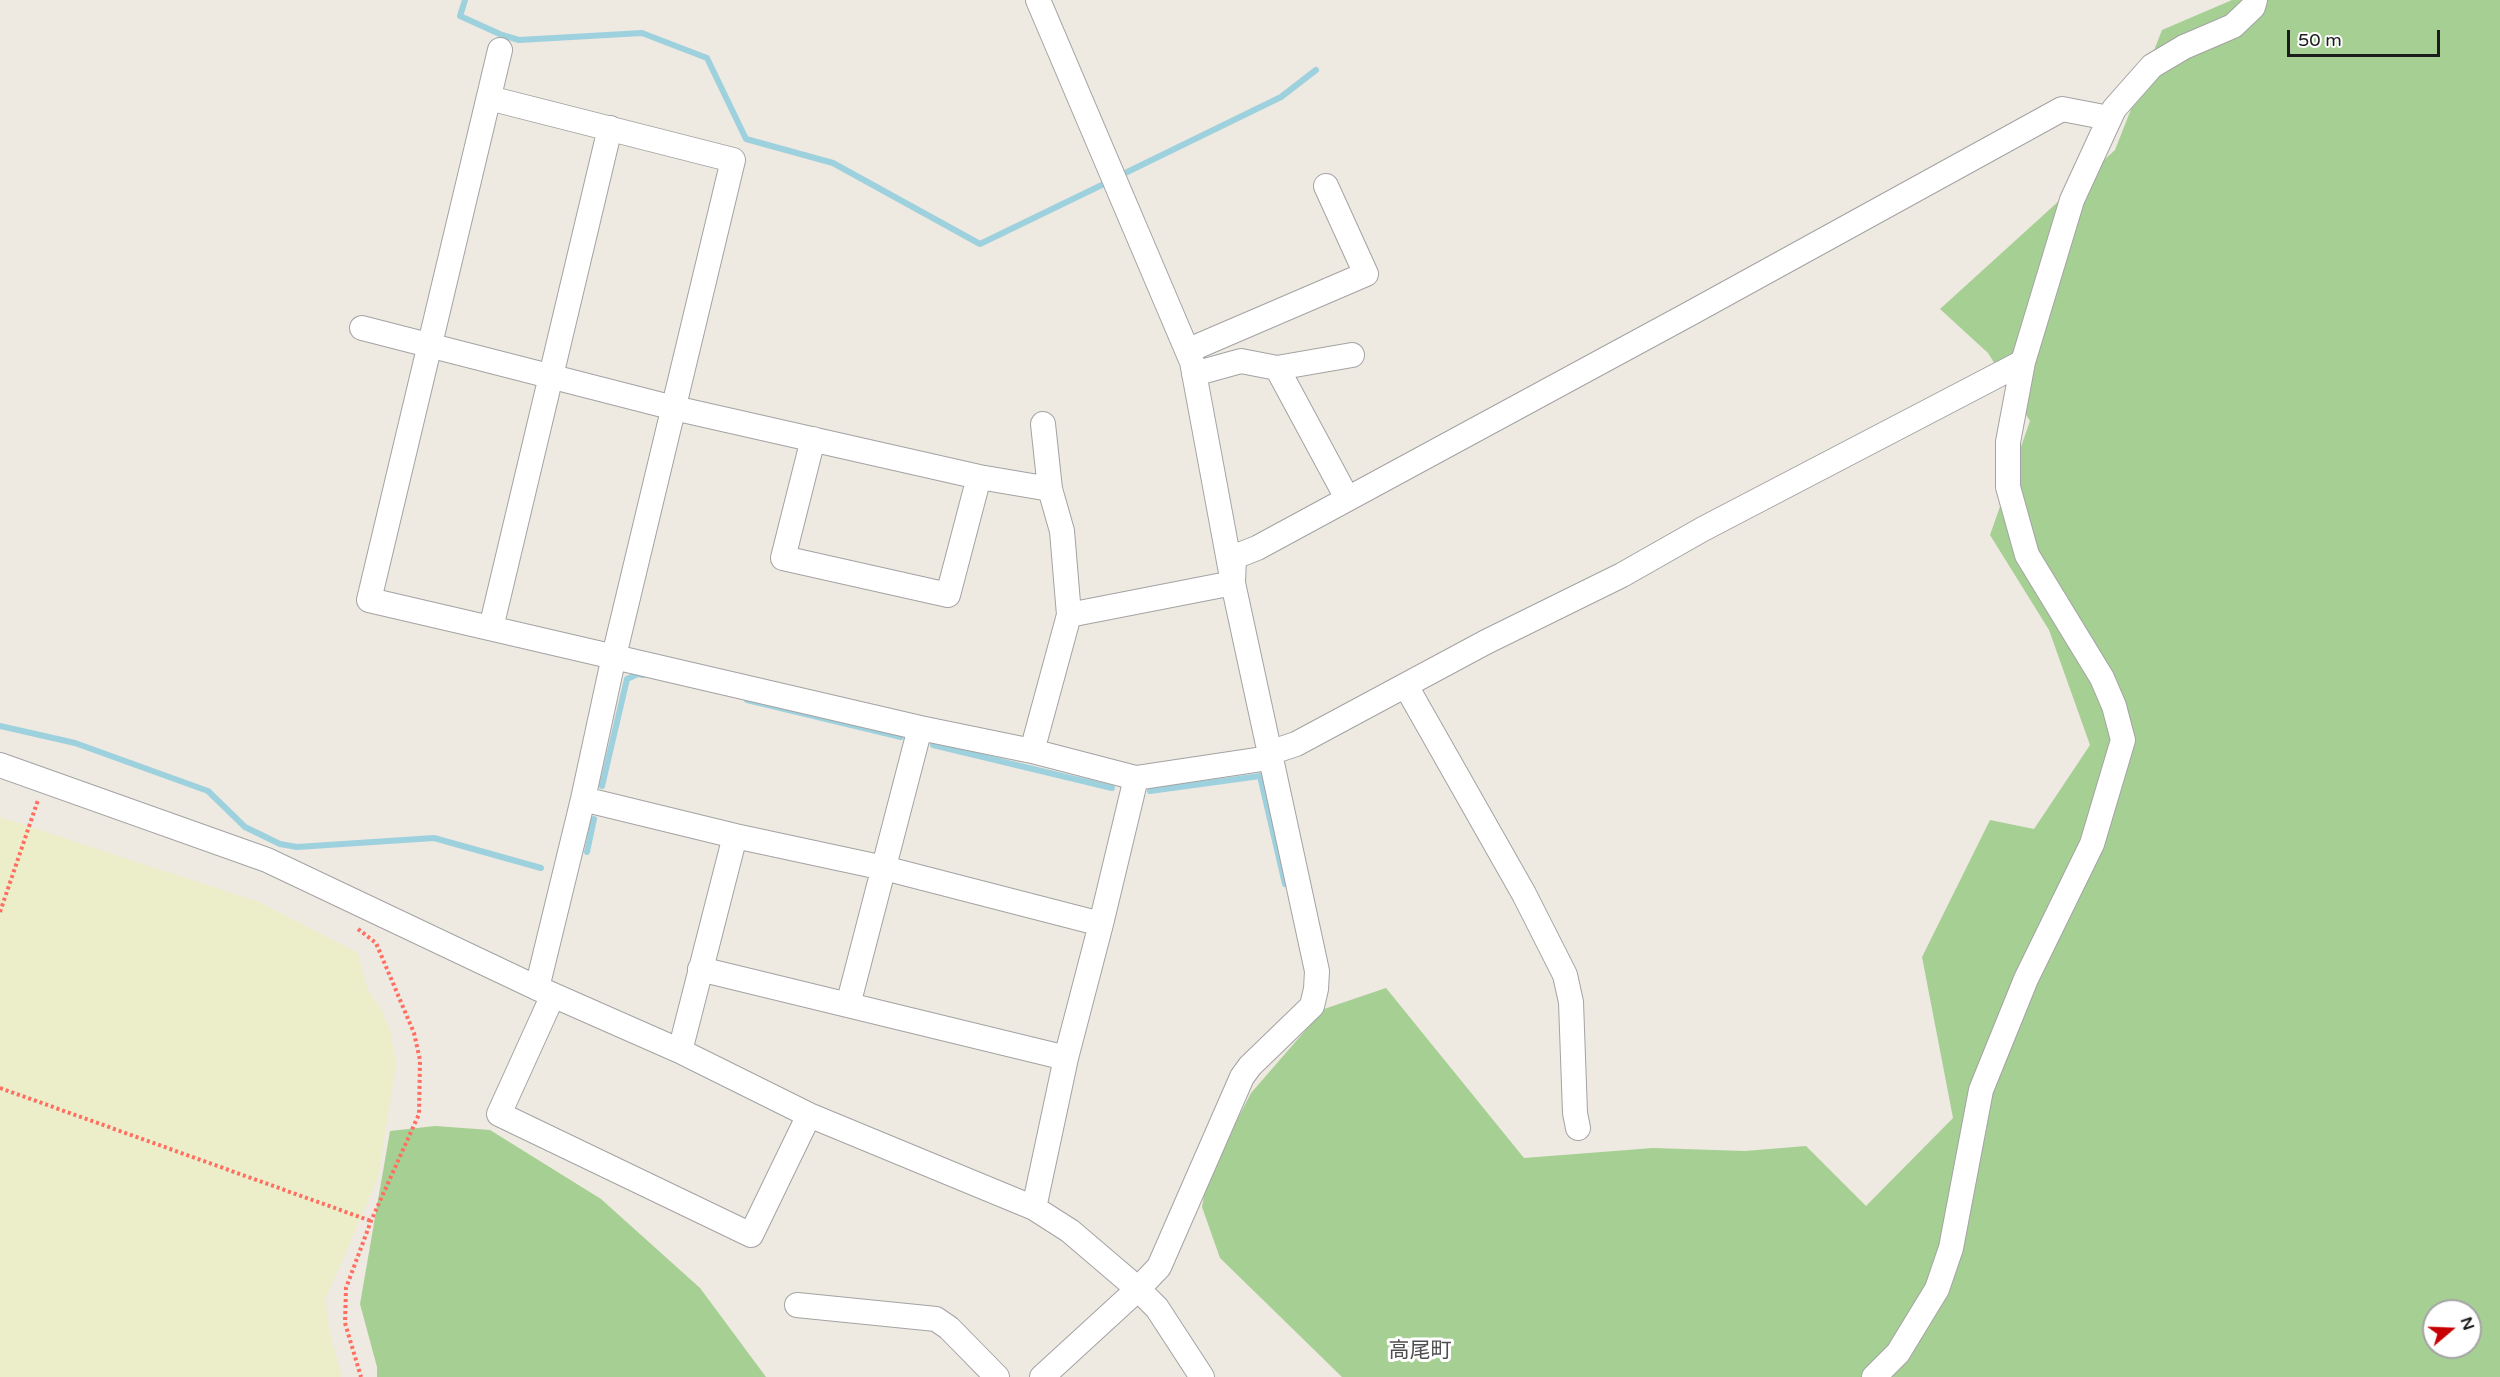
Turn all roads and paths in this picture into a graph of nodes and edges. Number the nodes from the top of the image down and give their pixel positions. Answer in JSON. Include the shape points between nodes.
{"nodes":[{"id":1,"x":1038,"y":0,"type":"edge"},
{"id":2,"x":2255,"y":0,"type":"edge"},
{"id":3,"x":500,"y":50,"type":"dead end"},
{"id":4,"x":489,"y":98,"type":"junction"},
{"id":5,"x":2109,"y":118,"type":"junction"},
{"id":6,"x":610,"y":128,"type":"junction"},
{"id":7,"x":1326,"y":186,"type":"dead end"},
{"id":8,"x":362,"y":328,"type":"dead end"},
{"id":9,"x":430,"y":345,"type":"junction"},
{"id":10,"x":1188,"y":350,"type":"junction"},
{"id":11,"x":1352,"y":355,"type":"dead end"},
{"id":12,"x":2023,"y":362,"type":"junction"},
{"id":13,"x":1277,"y":368,"type":"junction"},
{"id":14,"x":1194,"y":374,"type":"junction"},
{"id":15,"x":551,"y":376,"type":"junction"},
{"id":16,"x":674,"y":408,"type":"junction"},
{"id":17,"x":1042,"y":424,"type":"dead end"},
{"id":18,"x":813,"y":439,"type":"junction"},
{"id":19,"x":979,"y":477,"type":"junction"},
{"id":20,"x":1050,"y":489,"type":"junction"},
{"id":21,"x":1347,"y":498,"type":"junction"},
{"id":22,"x":1233,"y":583,"type":"junction"},
{"id":23,"x":1069,"y":615,"type":"junction"},
{"id":24,"x":491,"y":628,"type":"junction"},
{"id":25,"x":614,"y":656,"type":"junction"},
{"id":26,"x":1406,"y":686,"type":"junction"},
{"id":27,"x":920,"y":728,"type":"junction"},
{"id":28,"x":1032,"y":751,"type":"junction"},
{"id":29,"x":1269,"y":758,"type":"junction"},
{"id":30,"x":0,"y":765,"type":"edge"},
{"id":31,"x":1136,"y":778,"type":"junction"},
{"id":32,"x":45,"y":780,"type":"junction"},
{"id":33,"x":583,"y":799,"type":"junction"},
{"id":34,"x":735,"y":836,"type":"junction"},
{"id":35,"x":884,"y":868,"type":"junction"},
{"id":36,"x":0,"y":912,"type":"edge"},
{"id":37,"x":349,"y":922,"type":"dead end"},
{"id":38,"x":1101,"y":924,"type":"junction"},
{"id":39,"x":700,"y":969,"type":"junction"},
{"id":40,"x":545,"y":992,"type":"junction"},
{"id":41,"x":848,"y":1005,"type":"junction"},
{"id":42,"x":680,"y":1051,"type":"junction"},
{"id":43,"x":1066,"y":1058,"type":"junction"},
{"id":44,"x":0,"y":1088,"type":"edge"},
{"id":45,"x":809,"y":1115,"type":"junction"},
{"id":46,"x":1578,"y":1128,"type":"dead end"},
{"id":47,"x":1034,"y":1208,"type":"junction"},
{"id":48,"x":371,"y":1221,"type":"junction"},
{"id":49,"x":1138,"y":1289,"type":"junction"},
{"id":50,"x":796,"y":1305,"type":"dead end"},
{"id":51,"x":361,"y":1377,"type":"edge"},
{"id":52,"x":997,"y":1377,"type":"edge"},
{"id":53,"x":1042,"y":1377,"type":"edge"},
{"id":54,"x":1202,"y":1377,"type":"edge"},
{"id":55,"x":1874,"y":1377,"type":"edge"}],
"edges":[{"from":1,"to":10,"type":"street"},
{"from":2,"to":5,"type":"street","via":[[2233,26],[2152,66]]},
{"from":3,"to":4,"type":"street"},
{"from":4,"to":6,"type":"street"},
{"from":4,"to":9,"type":"street"},
{"from":5,"to":12,"type":"street","via":[[2072,200]]},
{"from":5,"to":21,"type":"street","via":[[2062,109]]},
{"from":6,"to":15,"type":"street"},
{"from":6,"to":16,"type":"street","via":[[733,160]]},
{"from":7,"to":10,"type":"street","via":[[1366,274]]},
{"from":8,"to":9,"type":"street"},
{"from":9,"to":15,"type":"street"},
{"from":9,"to":24,"type":"street","via":[[369,600]]},
{"from":10,"to":14,"type":"street"},
{"from":11,"to":13,"type":"street"},
{"from":12,"to":26,"type":"street"},
{"from":12,"to":55,"type":"street","via":[[2008,442],[2008,487],[2027,555],[2102,678],[2123,740],[2092,844],[2026,980],[1981,1090],[1951,1248],[1937,1289],[1898,1353]]},
{"from":13,"to":14,"type":"street","via":[[1241,361]]},
{"from":13,"to":21,"type":"street"},
{"from":14,"to":22,"type":"street"},
{"from":15,"to":16,"type":"street"},
{"from":15,"to":24,"type":"street"},
{"from":16,"to":18,"type":"street"},
{"from":16,"to":25,"type":"street"},
{"from":17,"to":20,"type":"street"},
{"from":18,"to":19,"type":"street"},
{"from":18,"to":19,"type":"street","via":[[783,558],[948,595]]},
{"from":19,"to":20,"type":"street"},
{"from":20,"to":23,"type":"street","via":[[1062,531]]},
{"from":21,"to":22,"type":"street","via":[[1234,557]]},
{"from":22,"to":23,"type":"street"},
{"from":22,"to":29,"type":"street"},
{"from":23,"to":28,"type":"street"},
{"from":24,"to":25,"type":"street"},
{"from":25,"to":27,"type":"street"},
{"from":25,"to":33,"type":"street"},
{"from":26,"to":29,"type":"street"},
{"from":26,"to":46,"type":"street","via":[[1524,894],[1565,975],[1571,1002]]},
{"from":27,"to":28,"type":"street"},
{"from":27,"to":35,"type":"street"},
{"from":28,"to":31,"type":"street"},
{"from":29,"to":31,"type":"street"},
{"from":29,"to":49,"type":"street","via":[[1317,971],[1312,1006],[1242,1077],[1159,1267]]},
{"from":30,"to":32,"type":"street"},
{"from":31,"to":38,"type":"street"},
{"from":32,"to":36,"type":"path"},
{"from":32,"to":40,"type":"street","via":[[267,860]]},
{"from":33,"to":34,"type":"street"},
{"from":33,"to":40,"type":"street"},
{"from":34,"to":35,"type":"street"},
{"from":34,"to":39,"type":"street"},
{"from":35,"to":38,"type":"street"},
{"from":35,"to":41,"type":"street"},
{"from":37,"to":48,"type":"path","via":[[376,943],[414,1033],[420,1060],[420,1114]]},
{"from":38,"to":43,"type":"street"},
{"from":39,"to":41,"type":"street"},
{"from":39,"to":42,"type":"street"},
{"from":40,"to":42,"type":"street"},
{"from":40,"to":45,"type":"street","via":[[499,1114],[751,1235]]},
{"from":41,"to":43,"type":"street"},
{"from":42,"to":45,"type":"street"},
{"from":43,"to":47,"type":"street"},
{"from":44,"to":48,"type":"path"},
{"from":45,"to":47,"type":"street"},
{"from":47,"to":49,"type":"street","via":[[1070,1231]]},
{"from":48,"to":51,"type":"path","via":[[344,1301],[345,1323]]},
{"from":49,"to":53,"type":"street"},
{"from":49,"to":54,"type":"street","via":[[1157,1308]]},
{"from":50,"to":52,"type":"street","via":[[936,1319]]}]}
